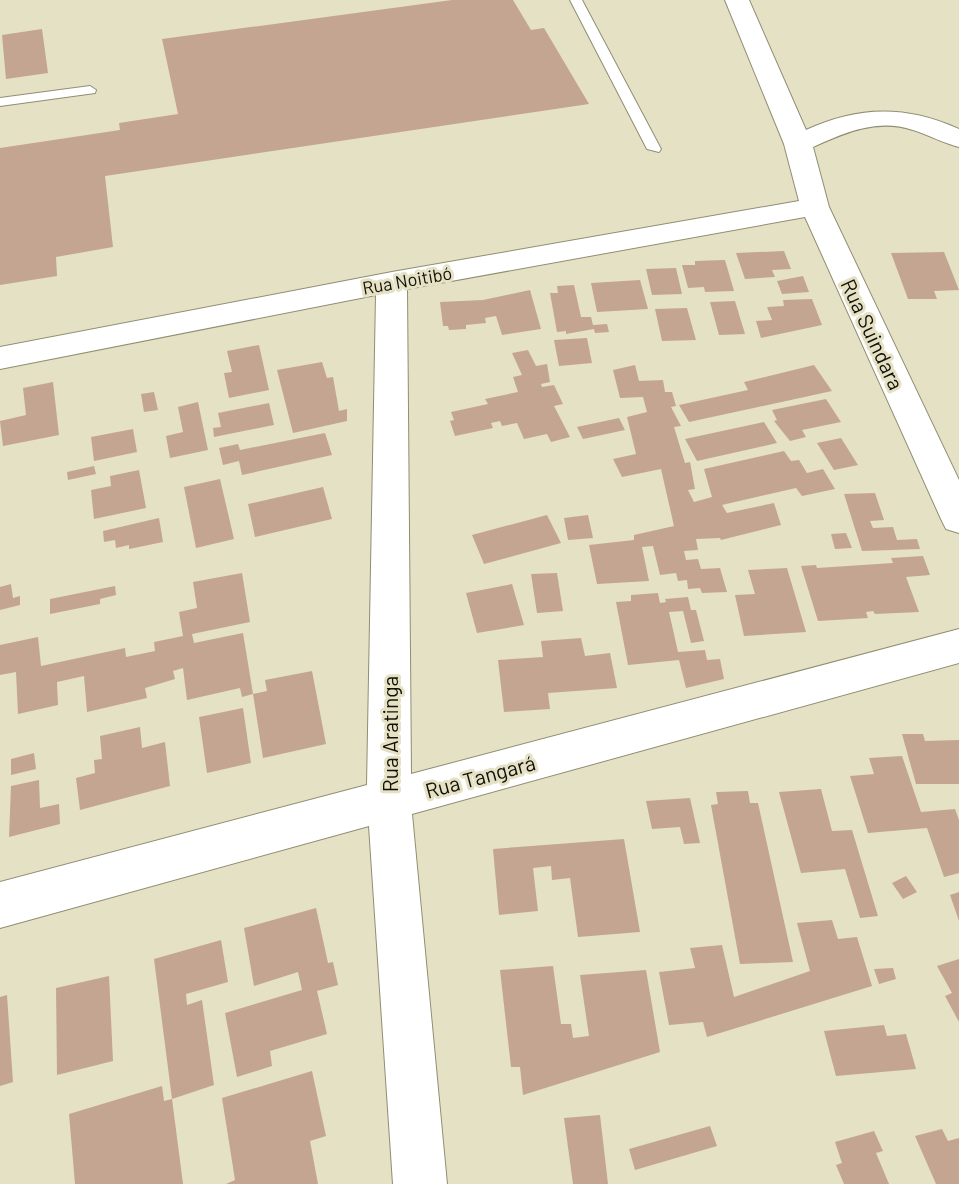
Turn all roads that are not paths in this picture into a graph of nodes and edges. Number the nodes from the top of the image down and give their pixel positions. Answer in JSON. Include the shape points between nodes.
{"nodes":[{"id":1,"x":576,"y":0,"type":"edge"},
{"id":2,"x":737,"y":0,"type":"edge"},
{"id":3,"x":90,"y":90,"type":"dead end"},
{"id":4,"x":0,"y":102,"type":"edge"},
{"id":5,"x":959,"y":139,"type":"edge"},
{"id":6,"x":798,"y":144,"type":"junction"},
{"id":7,"x":654,"y":149,"type":"dead end"},
{"id":8,"x":815,"y":207,"type":"junction"},
{"id":9,"x":392,"y":282,"type":"junction"},
{"id":10,"x":0,"y":358,"type":"edge"},
{"id":11,"x":959,"y":520,"type":"edge"},
{"id":12,"x":959,"y":646,"type":"edge"},
{"id":13,"x":389,"y":801,"type":"junction"},
{"id":14,"x":0,"y":905,"type":"edge"},
{"id":15,"x":420,"y":1184,"type":"edge"}],
"edges":[{"from":1,"to":7,"type":"lane"},
{"from":2,"to":6,"type":"street","name":"Rua Suindara"},
{"from":3,"to":4,"type":"lane"},
{"from":5,"to":6,"type":"street","via":[[914,120],[872,117],[844,122]]},
{"from":6,"to":8,"type":"street","name":"Rua Suindara"},
{"from":8,"to":9,"type":"street","name":"Rua Noitibó"},
{"from":8,"to":11,"type":"street","name":"Rua Suindara"},
{"from":9,"to":10,"type":"street","name":"Rua Noitibó"},
{"from":9,"to":13,"type":"street","name":"Rua Aratinga"},
{"from":12,"to":13,"type":"street","name":"Rua Tangará"},
{"from":13,"to":14,"type":"street","name":"Rua Tangará"},
{"from":13,"to":15,"type":"street","name":"Rua Aratinga"}]}
